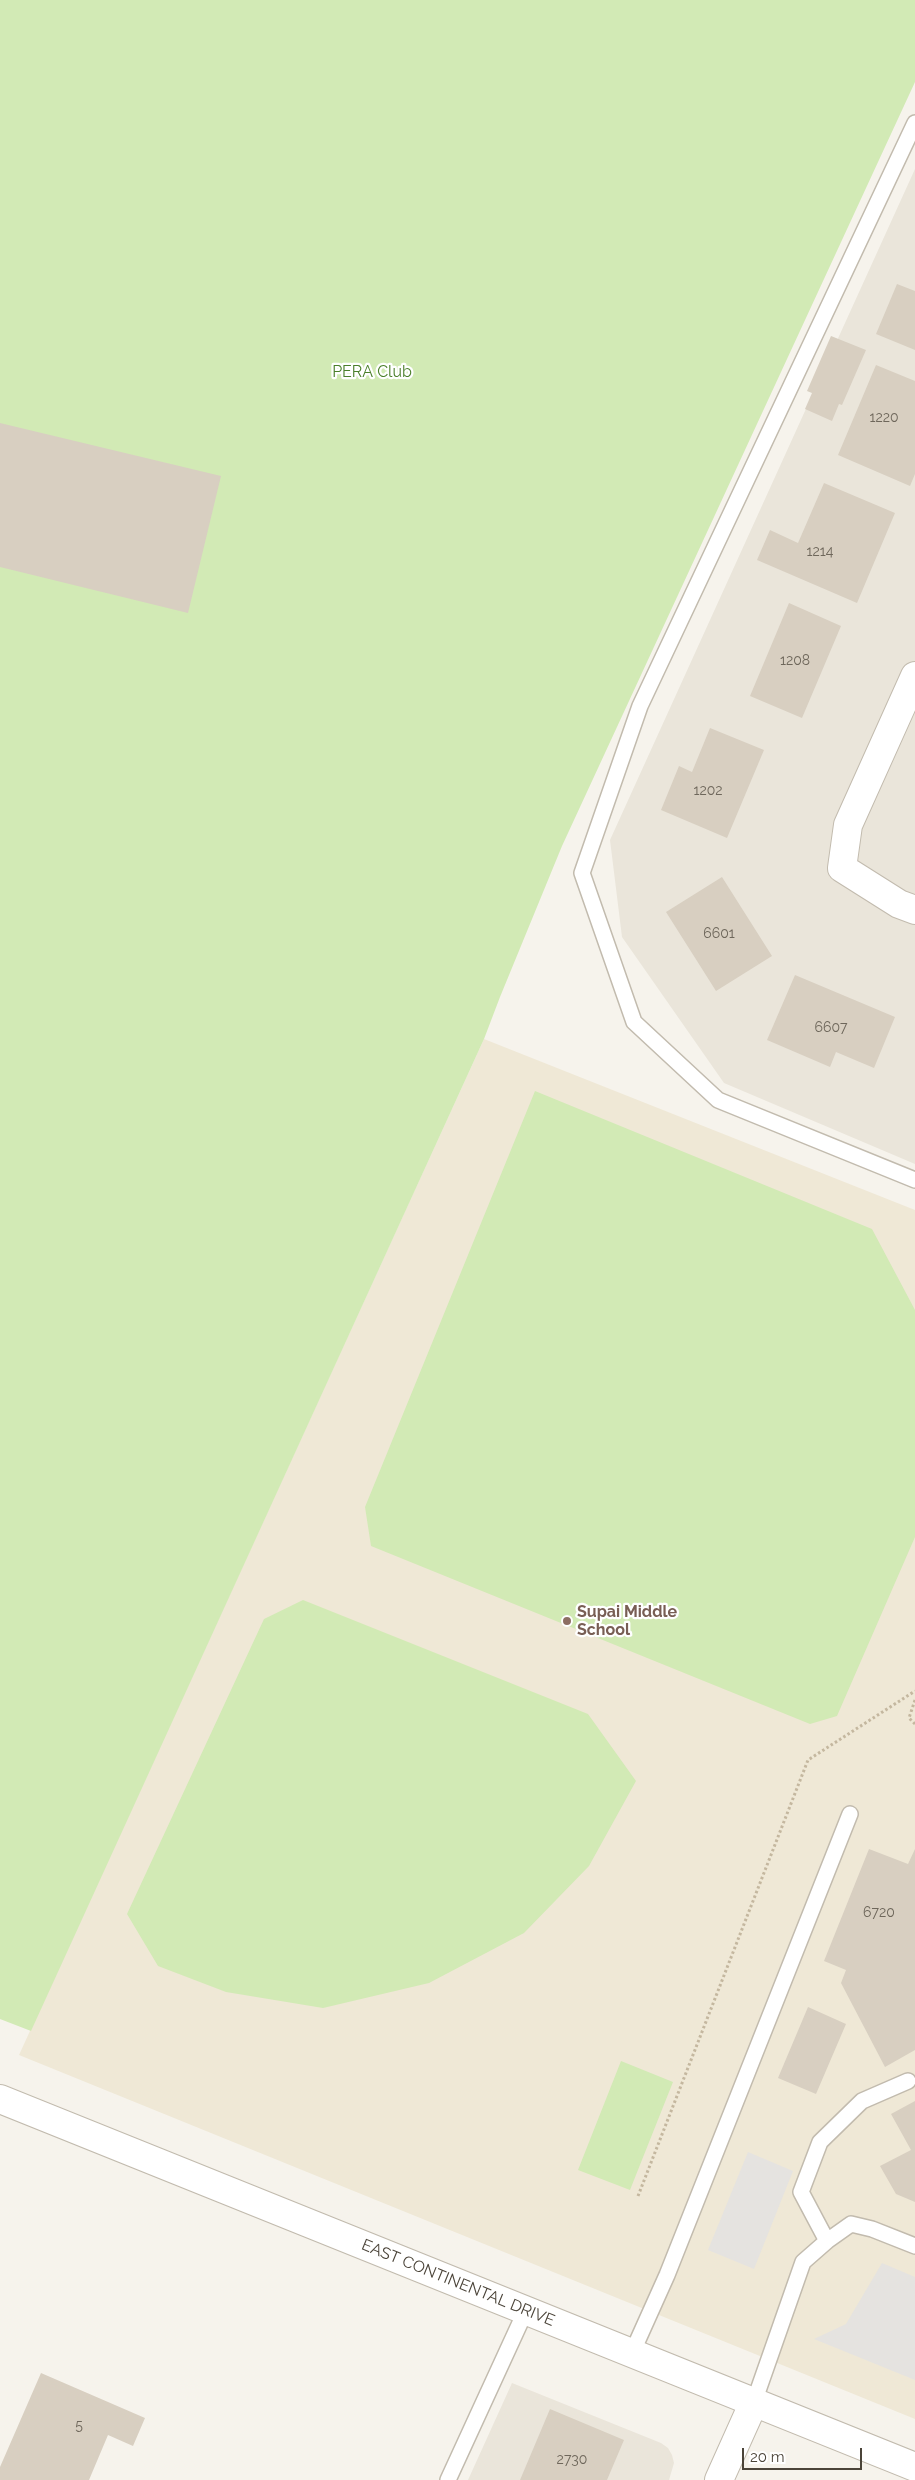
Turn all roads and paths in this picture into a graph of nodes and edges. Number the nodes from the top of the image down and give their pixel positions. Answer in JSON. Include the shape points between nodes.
{"nodes":[{"id":1,"x":915,"y":123,"type":"edge"},
{"id":2,"x":915,"y":676,"type":"edge"},
{"id":3,"x":915,"y":910,"type":"edge"},
{"id":4,"x":915,"y":1180,"type":"edge"},
{"id":5,"x":915,"y":1691,"type":"edge"},
{"id":6,"x":915,"y":1700,"type":"edge"},
{"id":7,"x":915,"y":1724,"type":"edge"},
{"id":8,"x":850,"y":1814,"type":"dead end"},
{"id":9,"x":908,"y":2081,"type":"dead end"},
{"id":10,"x":0,"y":2099,"type":"edge"},
{"id":11,"x":638,"y":2196,"type":"dead end"},
{"id":12,"x":827,"y":2241,"type":"junction"},
{"id":13,"x":915,"y":2246,"type":"edge"},
{"id":14,"x":526,"y":2310,"type":"junction"},
{"id":15,"x":632,"y":2353,"type":"junction"},
{"id":16,"x":754,"y":2402,"type":"junction"},
{"id":17,"x":915,"y":2467,"type":"edge"},
{"id":18,"x":448,"y":2480,"type":"edge"},
{"id":19,"x":719,"y":2480,"type":"edge"}],
"edges":[{"from":1,"to":4,"type":"lane","via":[[640,706],[582,873],[634,1022],[711,1094],[718,1100]]},
{"from":2,"to":3,"type":"street","via":[[848,825],[842,868],[899,904]]},
{"from":5,"to":11,"type":"path","via":[[808,1760]]},
{"from":6,"to":7,"type":"path","via":[[909,1718]]},
{"from":8,"to":15,"type":"lane","via":[[667,2274]]},
{"from":9,"to":12,"type":"lane","via":[[862,2101],[820,2142],[801,2192]]},
{"from":10,"to":14,"type":"street","name":"EAST CONTINENTAL DRIVE"},
{"from":12,"to":13,"type":"lane","via":[[851,2224]]},
{"from":12,"to":16,"type":"lane","via":[[803,2262]]},
{"from":14,"to":15,"type":"street","name":"EAST CONTINENTAL DRIVE"},
{"from":14,"to":18,"type":"lane"},
{"from":15,"to":16,"type":"street","name":"EAST CONTINENTAL DRIVE"},
{"from":16,"to":17,"type":"street","name":"EAST CONTINENTAL DRIVE"},
{"from":16,"to":19,"type":"street"}]}
